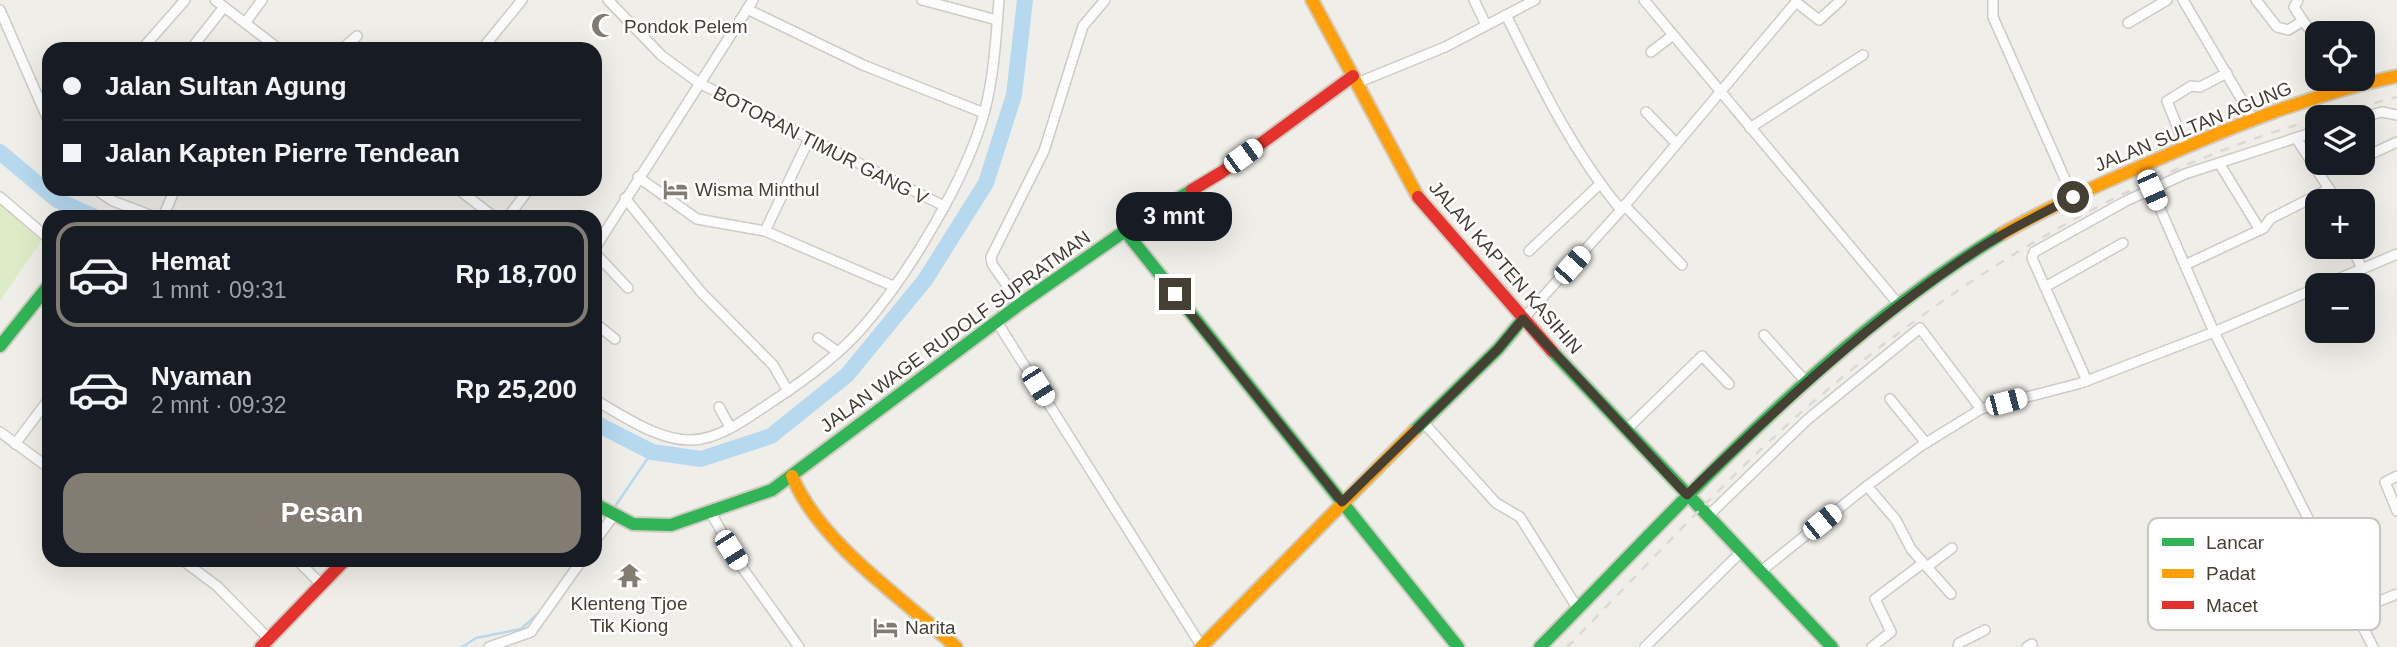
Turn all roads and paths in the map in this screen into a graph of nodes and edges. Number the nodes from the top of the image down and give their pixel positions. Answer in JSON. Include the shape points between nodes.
{"nodes":[{"id":1,"x":185,"y":0,"type":"edge"},
{"id":2,"x":215,"y":0,"type":"edge"},
{"id":3,"x":261,"y":0,"type":"edge"},
{"id":4,"x":522,"y":0,"type":"edge"},
{"id":5,"x":608,"y":0,"type":"edge"},
{"id":6,"x":753,"y":0,"type":"edge"},
{"id":7,"x":922,"y":0,"type":"edge"},
{"id":8,"x":999,"y":0,"type":"edge"},
{"id":9,"x":1105,"y":0,"type":"edge"},
{"id":10,"x":1312,"y":0,"type":"edge"},
{"id":11,"x":1474,"y":0,"type":"edge"},
{"id":12,"x":1535,"y":0,"type":"edge"},
{"id":13,"x":1644,"y":0,"type":"edge"},
{"id":14,"x":1841,"y":0,"type":"edge"},
{"id":15,"x":1993,"y":0,"type":"edge"},
{"id":16,"x":2168,"y":0,"type":"edge"},
{"id":17,"x":2183,"y":0,"type":"edge"},
{"id":18,"x":2256,"y":0,"type":"edge"},
{"id":19,"x":2298,"y":0,"type":"edge"},
{"id":20,"x":224,"y":6,"type":"junction"},
{"id":21,"x":747,"y":9,"type":"junction"},
{"id":22,"x":0,"y":10,"type":"edge"},
{"id":23,"x":1506,"y":15,"type":"junction"},
{"id":24,"x":997,"y":20,"type":"junction"},
{"id":25,"x":2303,"y":21,"type":"junction"},
{"id":26,"x":245,"y":23,"type":"junction"},
{"id":27,"x":2128,"y":23,"type":"dead end"},
{"id":28,"x":2305,"y":24,"type":"edge"},
{"id":29,"x":1486,"y":25,"type":"junction"},
{"id":30,"x":1673,"y":35,"type":"junction"},
{"id":31,"x":357,"y":36,"type":"dead end"},
{"id":32,"x":148,"y":42,"type":"edge"},
{"id":33,"x":196,"y":42,"type":"edge"},
{"id":34,"x":270,"y":42,"type":"edge"},
{"id":35,"x":350,"y":42,"type":"edge"},
{"id":36,"x":488,"y":42,"type":"edge"},
{"id":37,"x":1651,"y":52,"type":"dead end"},
{"id":38,"x":1863,"y":55,"type":"dead end"},
{"id":39,"x":2227,"y":73,"type":"junction"},
{"id":40,"x":2397,"y":76,"type":"edge"},
{"id":41,"x":1355,"y":79,"type":"junction"},
{"id":42,"x":2375,"y":79,"type":"edge"},
{"id":43,"x":699,"y":83,"type":"junction"},
{"id":44,"x":1718,"y":91,"type":"junction"},
{"id":45,"x":2327,"y":91,"type":"edge"},
{"id":46,"x":42,"y":106,"type":"edge"},
{"id":47,"x":1646,"y":112,"type":"dead end"},
{"id":48,"x":984,"y":113,"type":"junction"},
{"id":49,"x":2375,"y":113,"type":"edge"},
{"id":50,"x":2397,"y":115,"type":"edge"},
{"id":51,"x":2253,"y":118,"type":"junction"},
{"id":52,"x":1750,"y":128,"type":"junction"},
{"id":53,"x":2305,"y":135,"type":"edge"},
{"id":54,"x":2296,"y":138,"type":"junction"},
{"id":55,"x":809,"y":139,"type":"junction"},
{"id":56,"x":2397,"y":142,"type":"edge"},
{"id":57,"x":1676,"y":143,"type":"junction"},
{"id":58,"x":2185,"y":146,"type":"junction"},
{"id":59,"x":2305,"y":149,"type":"edge"},
{"id":60,"x":2375,"y":152,"type":"edge"},
{"id":61,"x":2219,"y":163,"type":"junction"},
{"id":62,"x":2322,"y":175,"type":"edge"},
{"id":63,"x":638,"y":177,"type":"junction"},
{"id":64,"x":1600,"y":184,"type":"junction"},
{"id":65,"x":2329,"y":189,"type":"edge"},
{"id":66,"x":2152,"y":190,"type":"junction"},
{"id":67,"x":106,"y":196,"type":"edge"},
{"id":68,"x":467,"y":196,"type":"edge"},
{"id":69,"x":0,"y":197,"type":"edge"},
{"id":70,"x":2073,"y":197,"type":"junction"},
{"id":71,"x":625,"y":198,"type":"junction"},
{"id":72,"x":2305,"y":201,"type":"edge"},
{"id":73,"x":944,"y":206,"type":"junction"},
{"id":74,"x":1623,"y":208,"type":"junction"},
{"id":75,"x":137,"y":210,"type":"edge"},
{"id":76,"x":485,"y":210,"type":"edge"},
{"id":77,"x":2260,"y":230,"type":"junction"},
{"id":78,"x":765,"y":231,"type":"junction"},
{"id":79,"x":1125,"y":231,"type":"junction"},
{"id":80,"x":42,"y":233,"type":"edge"},
{"id":81,"x":602,"y":236,"type":"edge"},
{"id":82,"x":2123,"y":243,"type":"dead end"},
{"id":83,"x":1529,"y":251,"type":"dead end"},
{"id":84,"x":2397,"y":254,"type":"edge"},
{"id":85,"x":2357,"y":259,"type":"edge"},
{"id":86,"x":602,"y":260,"type":"edge"},
{"id":87,"x":1682,"y":265,"type":"dead end"},
{"id":88,"x":2185,"y":265,"type":"junction"},
{"id":89,"x":2362,"y":269,"type":"junction"},
{"id":90,"x":2352,"y":273,"type":"edge"},
{"id":91,"x":893,"y":286,"type":"junction"},
{"id":92,"x":2045,"y":287,"type":"junction"},
{"id":93,"x":628,"y":288,"type":"dead end"},
{"id":94,"x":2305,"y":293,"type":"edge"},
{"id":95,"x":42,"y":294,"type":"edge"},
{"id":96,"x":1020,"y":304,"type":"junction"},
{"id":97,"x":1900,"y":306,"type":"junction"},
{"id":98,"x":1523,"y":319,"type":"junction"},
{"id":99,"x":997,"y":322,"type":"junction"},
{"id":100,"x":602,"y":329,"type":"edge"},
{"id":101,"x":2214,"y":332,"type":"junction"},
{"id":102,"x":1764,"y":335,"type":"dead end"},
{"id":103,"x":818,"y":338,"type":"dead end"},
{"id":104,"x":615,"y":339,"type":"dead end"},
{"id":105,"x":0,"y":346,"type":"edge"},
{"id":106,"x":838,"y":352,"type":"junction"},
{"id":107,"x":1807,"y":383,"type":"junction"},
{"id":108,"x":2080,"y":383,"type":"junction"},
{"id":109,"x":1729,"y":384,"type":"dead end"},
{"id":110,"x":788,"y":391,"type":"junction"},
{"id":111,"x":1890,"y":399,"type":"dead end"},
{"id":112,"x":602,"y":404,"type":"edge"},
{"id":113,"x":719,"y":407,"type":"dead end"},
{"id":114,"x":42,"y":408,"type":"edge"},
{"id":115,"x":1981,"y":409,"type":"junction"},
{"id":116,"x":1423,"y":422,"type":"junction"},
{"id":117,"x":730,"y":426,"type":"junction"},
{"id":118,"x":1626,"y":430,"type":"junction"},
{"id":119,"x":0,"y":432,"type":"edge"},
{"id":120,"x":1926,"y":443,"type":"junction"},
{"id":121,"x":15,"y":444,"type":"junction"},
{"id":122,"x":42,"y":462,"type":"edge"},
{"id":123,"x":792,"y":476,"type":"junction"},
{"id":124,"x":2397,"y":476,"type":"edge"},
{"id":125,"x":1867,"y":486,"type":"junction"},
{"id":126,"x":1687,"y":495,"type":"junction"},
{"id":127,"x":1342,"y":502,"type":"junction"},
{"id":128,"x":602,"y":508,"type":"edge"},
{"id":129,"x":2397,"y":511,"type":"edge"},
{"id":130,"x":711,"y":513,"type":"junction"},
{"id":131,"x":614,"y":515,"type":"junction"},
{"id":132,"x":1708,"y":516,"type":"junction"},
{"id":133,"x":2308,"y":518,"type":"edge"},
{"id":134,"x":602,"y":531,"type":"edge"},
{"id":135,"x":1952,"y":548,"type":"dead end"},
{"id":136,"x":1741,"y":552,"type":"junction"},
{"id":137,"x":1925,"y":565,"type":"junction"},
{"id":138,"x":191,"y":567,"type":"edge"},
{"id":139,"x":304,"y":567,"type":"edge"},
{"id":140,"x":338,"y":567,"type":"edge"},
{"id":141,"x":577,"y":567,"type":"edge"},
{"id":142,"x":1760,"y":572,"type":"junction"},
{"id":143,"x":321,"y":584,"type":"junction"},
{"id":144,"x":1951,"y":594,"type":"dead end"},
{"id":145,"x":2397,"y":594,"type":"edge"},
{"id":146,"x":2380,"y":601,"type":"edge"},
{"id":147,"x":1578,"y":609,"type":"junction"},
{"id":148,"x":1985,"y":630,"type":"dead end"},
{"id":149,"x":2364,"y":630,"type":"edge"},
{"id":150,"x":531,"y":632,"type":"junction"},
{"id":151,"x":265,"y":643,"type":"edge"},
{"id":152,"x":489,"y":647,"type":"edge"},
{"id":153,"x":519,"y":647,"type":"edge"},
{"id":154,"x":799,"y":647,"type":"edge"},
{"id":155,"x":957,"y":647,"type":"edge"},
{"id":156,"x":1201,"y":647,"type":"edge"},
{"id":157,"x":1458,"y":647,"type":"edge"},
{"id":158,"x":1540,"y":647,"type":"edge"},
{"id":159,"x":1645,"y":647,"type":"edge"},
{"id":160,"x":1832,"y":647,"type":"edge"},
{"id":161,"x":1872,"y":647,"type":"edge"},
{"id":162,"x":1958,"y":647,"type":"edge"},
{"id":163,"x":2373,"y":647,"type":"edge"}],
"edges":[{"from":1,"to":32,"type":"street"},
{"from":2,"to":20,"type":"street"},
{"from":3,"to":26,"type":"street"},
{"from":4,"to":36,"type":"street"},
{"from":5,"to":43,"type":"street","name":"BOTORAN TIMUR GANG V","via":[[662,56]]},
{"from":6,"to":21,"type":"street"},
{"from":7,"to":24,"type":"street"},
{"from":8,"to":24,"type":"street"},
{"from":9,"to":96,"type":"street","via":[[1083,26],[1044,151],[991,257]]},
{"from":10,"to":41,"type":"street","name":"JALAN KAPTEN KASIHIN"},
{"from":11,"to":29,"type":"street"},
{"from":12,"to":23,"type":"street"},
{"from":13,"to":30,"type":"street"},
{"from":14,"to":44,"type":"street","via":[[1818,20],[1796,2]]},
{"from":15,"to":70,"type":"street","via":[[1993,17]]},
{"from":16,"to":27,"type":"street"},
{"from":17,"to":39,"type":"street"},
{"from":18,"to":25,"type":"street","via":[[2283,31]]},
{"from":19,"to":25,"type":"street","via":[[2294,7]]},
{"from":20,"to":26,"type":"street"},
{"from":20,"to":33,"type":"street"},
{"from":21,"to":43,"type":"street"},
{"from":21,"to":48,"type":"street","via":[[852,60]]},
{"from":22,"to":46,"type":"street"},
{"from":23,"to":29,"type":"street"},
{"from":23,"to":64,"type":"street","via":[[1558,119]]},
{"from":24,"to":48,"type":"street","via":[[995,62]]},
{"from":25,"to":28,"type":"street"},
{"from":26,"to":34,"type":"street"},
{"from":29,"to":41,"type":"street","via":[[1445,47]]},
{"from":30,"to":37,"type":"street"},
{"from":30,"to":44,"type":"street"},
{"from":31,"to":35,"type":"street"},
{"from":38,"to":52,"type":"street"},
{"from":39,"to":51,"type":"street"},
{"from":39,"to":58,"type":"street","via":[[2167,101]]},
{"from":40,"to":42,"type":"street","name":"JALAN SULTAN AGUNG"},
{"from":41,"to":79,"type":"street","name":"JALAN WAGE RUDOLF SUPRATMAN","via":[[1202,185]]},
{"from":41,"to":98,"type":"street","name":"JALAN KAPTEN KASIHIN","via":[[1422,204]]},
{"from":43,"to":55,"type":"street","name":"BOTORAN TIMUR GANG V"},
{"from":43,"to":63,"type":"street"},
{"from":44,"to":52,"type":"street"},
{"from":44,"to":57,"type":"street"},
{"from":45,"to":51,"type":"street","name":"JALAN SULTAN AGUNG"},
{"from":47,"to":57,"type":"street"},
{"from":48,"to":73,"type":"street","via":[[962,174]]},
{"from":49,"to":50,"type":"street"},
{"from":51,"to":58,"type":"street","name":"JALAN SULTAN AGUNG"},
{"from":52,"to":97,"type":"street"},
{"from":53,"to":54,"type":"street"},
{"from":54,"to":59,"type":"street"},
{"from":54,"to":61,"type":"street"},
{"from":55,"to":73,"type":"street","name":"BOTORAN TIMUR GANG V"},
{"from":55,"to":78,"type":"street"},
{"from":56,"to":60,"type":"street"},
{"from":57,"to":74,"type":"street"},
{"from":58,"to":70,"type":"street","name":"JALAN SULTAN AGUNG"},
{"from":61,"to":66,"type":"street"},
{"from":61,"to":77,"type":"street"},
{"from":62,"to":65,"type":"street"},
{"from":63,"to":71,"type":"street"},
{"from":63,"to":78,"type":"street","via":[[697,219]]},
{"from":64,"to":74,"type":"street"},
{"from":64,"to":83,"type":"street"},
{"from":66,"to":88,"type":"street"},
{"from":66,"to":92,"type":"street","via":[[2035,252],[2032,258]]},
{"from":67,"to":75,"type":"street"},
{"from":68,"to":76,"type":"street"},
{"from":69,"to":80,"type":"street"},
{"from":70,"to":97,"type":"street","name":"JALAN SULTAN AGUNG","via":[[1980,248]]},
{"from":71,"to":81,"type":"street"},
{"from":71,"to":110,"type":"street","via":[[701,292],[772,365]]},
{"from":72,"to":77,"type":"street","via":[[2270,219]]},
{"from":73,"to":91,"type":"street"},
{"from":74,"to":87,"type":"street"},
{"from":74,"to":98,"type":"street"},
{"from":77,"to":88,"type":"street"},
{"from":78,"to":91,"type":"street"},
{"from":79,"to":96,"type":"street","name":"JALAN WAGE RUDOLF SUPRATMAN"},
{"from":79,"to":127,"type":"street"},
{"from":82,"to":92,"type":"street"},
{"from":84,"to":89,"type":"street"},
{"from":85,"to":89,"type":"street"},
{"from":86,"to":93,"type":"street"},
{"from":88,"to":101,"type":"street"},
{"from":89,"to":90,"type":"street"},
{"from":91,"to":106,"type":"street"},
{"from":92,"to":108,"type":"street"},
{"from":94,"to":101,"type":"street"},
{"from":95,"to":105,"type":"street"},
{"from":96,"to":99,"type":"street","name":"JALAN WAGE RUDOLF SUPRATMAN"},
{"from":97,"to":107,"type":"street","name":"JALAN SULTAN AGUNG"},
{"from":98,"to":116,"type":"street"},
{"from":98,"to":118,"type":"street","name":"JALAN KAPTEN KASIHIN"},
{"from":99,"to":123,"type":"street","name":"JALAN WAGE RUDOLF SUPRATMAN"},
{"from":99,"to":156,"type":"street"},
{"from":100,"to":104,"type":"street"},
{"from":101,"to":108,"type":"street"},
{"from":101,"to":133,"type":"street"},
{"from":102,"to":107,"type":"street"},
{"from":103,"to":106,"type":"street"},
{"from":106,"to":110,"type":"street"},
{"from":107,"to":126,"type":"street","name":"JALAN SULTAN AGUNG"},
{"from":108,"to":115,"type":"street"},
{"from":109,"to":118,"type":"street","via":[[1702,356]]},
{"from":110,"to":117,"type":"street"},
{"from":111,"to":120,"type":"street"},
{"from":112,"to":117,"type":"street","via":[[652,431],[681,439],[707,437]]},
{"from":113,"to":117,"type":"street"},
{"from":114,"to":121,"type":"street"},
{"from":115,"to":120,"type":"street"},
{"from":115,"to":132,"type":"street","via":[[1920,328],[1808,419]]},
{"from":116,"to":127,"type":"street"},
{"from":116,"to":147,"type":"street","via":[[1496,503],[1520,517]]},
{"from":118,"to":126,"type":"street","name":"JALAN KAPTEN KASIHIN"},
{"from":119,"to":121,"type":"street"},
{"from":120,"to":125,"type":"street"},
{"from":121,"to":122,"type":"street"},
{"from":123,"to":130,"type":"street","name":"JALAN WAGE RUDOLF SUPRATMAN","via":[[772,490]]},
{"from":123,"to":155,"type":"street","via":[[805,506],[879,580]]},
{"from":124,"to":129,"type":"street","via":[[2385,482]]},
{"from":125,"to":137,"type":"street"},
{"from":125,"to":142,"type":"street"},
{"from":126,"to":132,"type":"street","name":"JALAN KAPTEN KASIHIN"},
{"from":126,"to":147,"type":"street","name":"JALAN SULTAN AGUNG"},
{"from":127,"to":156,"type":"street"},
{"from":127,"to":157,"type":"street"},
{"from":128,"to":131,"type":"street","name":"JALAN WAGE RUDOLF SUPRATMAN"},
{"from":130,"to":131,"type":"street","name":"JALAN WAGE RUDOLF SUPRATMAN","via":[[660,526],[642,526]]},
{"from":130,"to":154,"type":"street","via":[[741,566]]},
{"from":131,"to":134,"type":"street"},
{"from":132,"to":136,"type":"street","name":"JALAN KAPTEN KASIHIN"},
{"from":135,"to":137,"type":"street"},
{"from":136,"to":142,"type":"street","name":"JALAN KAPTEN KASIHIN"},
{"from":136,"to":159,"type":"street"},
{"from":137,"to":144,"type":"street"},
{"from":137,"to":161,"type":"street","via":[[1875,599],[1891,632]]},
{"from":138,"to":151,"type":"street","via":[[217,586]]},
{"from":139,"to":143,"type":"street"},
{"from":140,"to":143,"type":"street"},
{"from":141,"to":150,"type":"street"},
{"from":142,"to":160,"type":"street","name":"JALAN KAPTEN KASIHIN"},
{"from":143,"to":151,"type":"street"},
{"from":145,"to":146,"type":"street"},
{"from":147,"to":158,"type":"street","name":"JALAN SULTAN AGUNG"},
{"from":148,"to":162,"type":"street"},
{"from":149,"to":163,"type":"street"},
{"from":150,"to":152,"type":"street"},
{"from":150,"to":153,"type":"street"}]}
